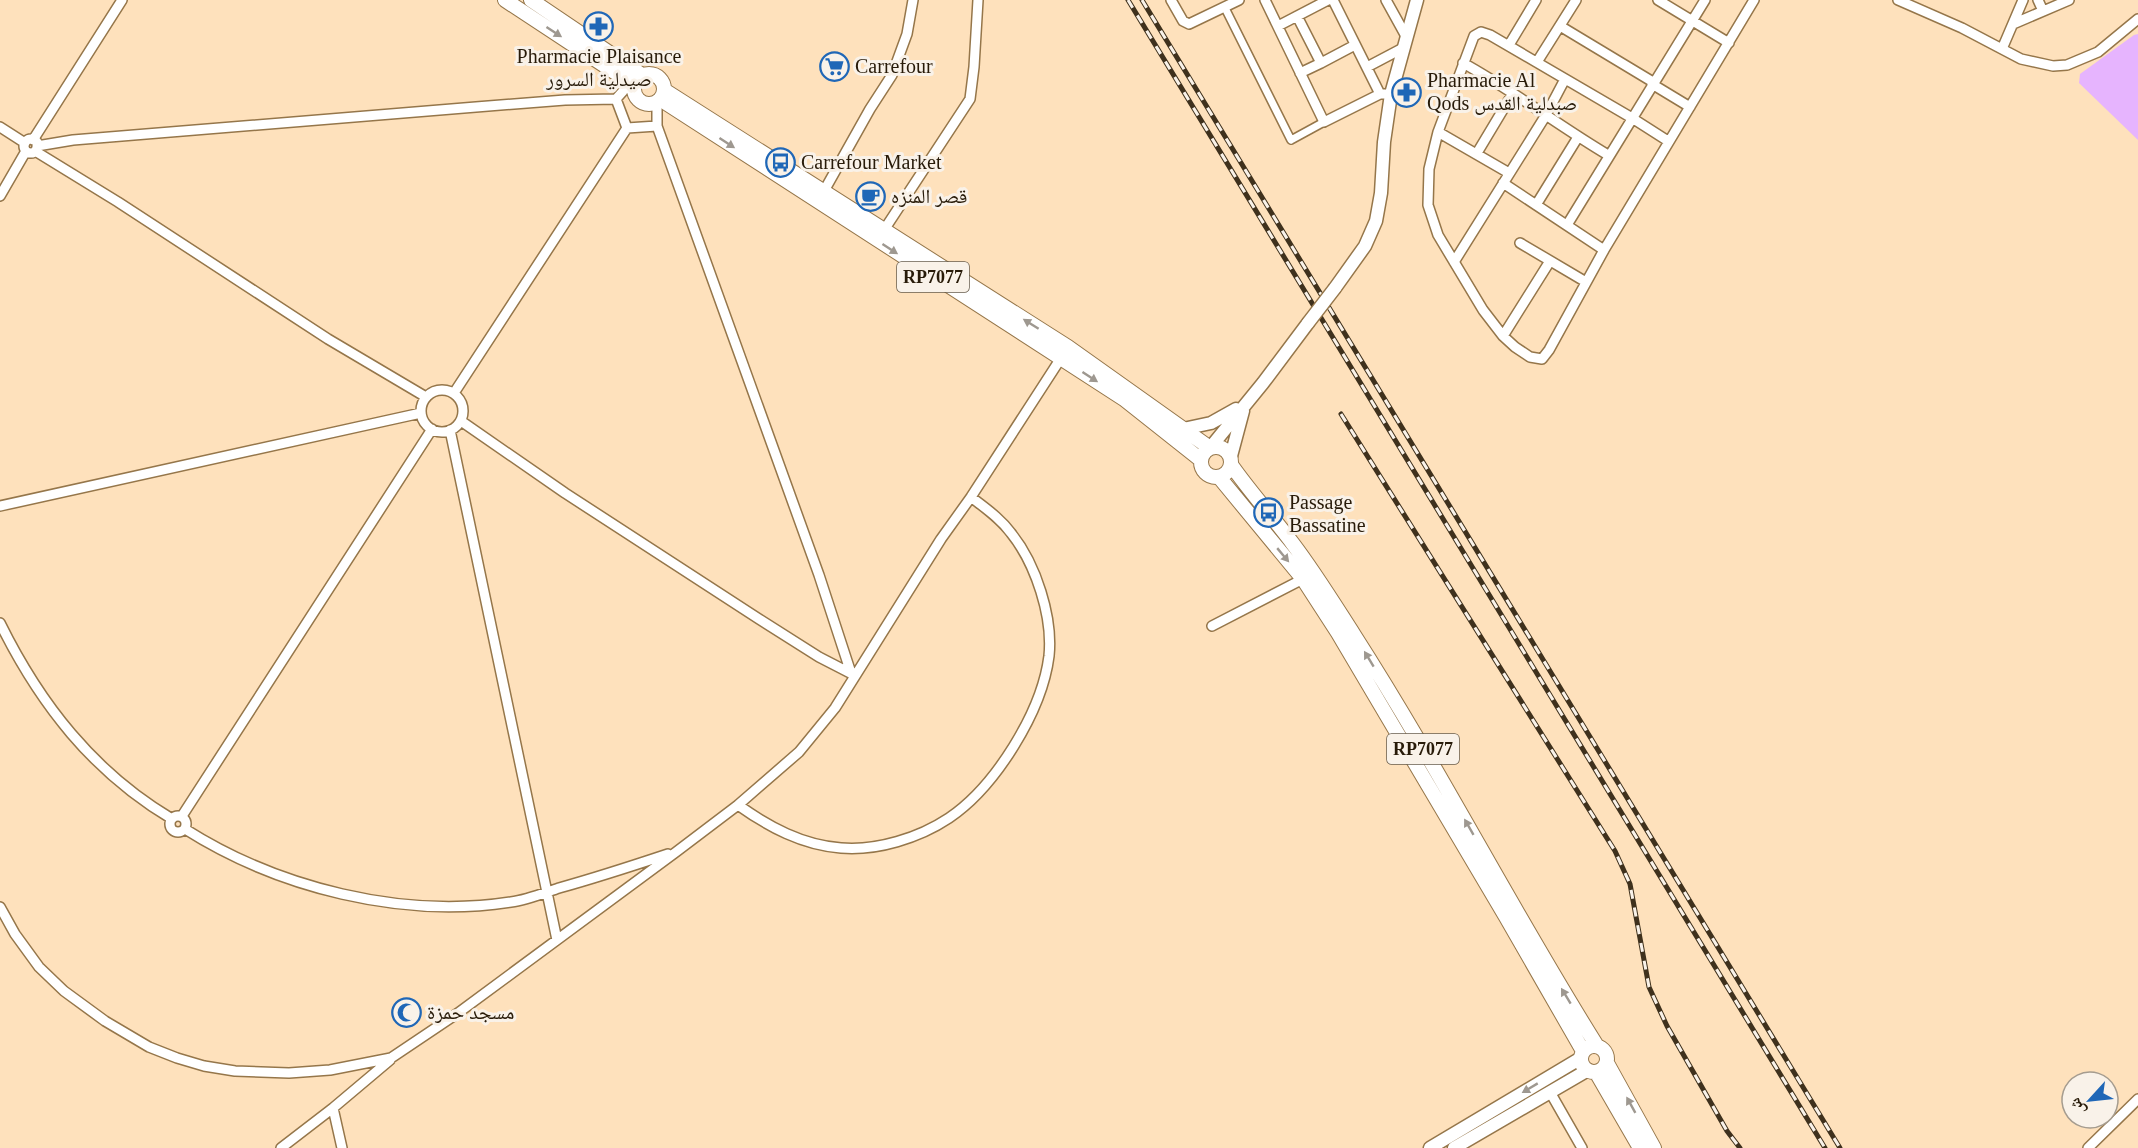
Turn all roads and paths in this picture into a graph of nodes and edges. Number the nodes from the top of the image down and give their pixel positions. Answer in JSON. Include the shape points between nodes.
{"nodes":[{"id":1,"x":122,"y":0,"type":"edge"},
{"id":2,"x":505,"y":0,"type":"edge"},
{"id":3,"x":531,"y":0,"type":"edge"},
{"id":4,"x":913,"y":0,"type":"edge"},
{"id":5,"x":978,"y":0,"type":"edge"},
{"id":6,"x":1171,"y":0,"type":"edge"},
{"id":7,"x":1239,"y":0,"type":"edge"},
{"id":8,"x":1265,"y":0,"type":"edge"},
{"id":9,"x":1328,"y":0,"type":"edge"},
{"id":10,"x":1333,"y":0,"type":"edge"},
{"id":11,"x":1386,"y":0,"type":"edge"},
{"id":12,"x":1408,"y":0,"type":"edge"},
{"id":13,"x":1536,"y":0,"type":"edge"},
{"id":14,"x":1576,"y":0,"type":"edge"},
{"id":15,"x":1658,"y":0,"type":"edge"},
{"id":16,"x":1705,"y":0,"type":"edge"},
{"id":17,"x":1754,"y":0,"type":"edge"},
{"id":18,"x":1898,"y":0,"type":"edge"},
{"id":19,"x":2023,"y":0,"type":"edge"},
{"id":20,"x":2038,"y":0,"type":"edge"},
{"id":21,"x":2069,"y":0,"type":"edge"},
{"id":22,"x":548,"y":4,"type":"edge"},
{"id":23,"x":1416,"y":6,"type":"edge"},
{"id":24,"x":1225,"y":8,"type":"junction"},
{"id":25,"x":2043,"y":11,"type":"junction"},
{"id":26,"x":1297,"y":16,"type":"junction"},
{"id":27,"x":2138,"y":19,"type":"edge"},
{"id":28,"x":1692,"y":20,"type":"junction"},
{"id":29,"x":2013,"y":24,"type":"junction"},
{"id":30,"x":1560,"y":26,"type":"junction"},
{"id":31,"x":1278,"y":27,"type":"junction"},
{"id":32,"x":1405,"y":43,"type":"junction"},
{"id":33,"x":1729,"y":43,"type":"junction"},
{"id":34,"x":1355,"y":45,"type":"junction"},
{"id":35,"x":1509,"y":45,"type":"junction"},
{"id":36,"x":2002,"y":49,"type":"junction"},
{"id":37,"x":1537,"y":62,"type":"junction"},
{"id":38,"x":1321,"y":63,"type":"junction"},
{"id":39,"x":1463,"y":63,"type":"junction"},
{"id":40,"x":1367,"y":67,"type":"junction"},
{"id":41,"x":1300,"y":73,"type":"junction"},
{"id":42,"x":1565,"y":79,"type":"junction"},
{"id":43,"x":637,"y":82,"type":"junction"},
{"id":44,"x":1653,"y":83,"type":"junction"},
{"id":45,"x":1513,"y":93,"type":"junction"},
{"id":46,"x":1385,"y":94,"type":"junction"},
{"id":47,"x":660,"y":97,"type":"junction"},
{"id":48,"x":616,"y":99,"type":"junction"},
{"id":49,"x":1690,"y":107,"type":"junction"},
{"id":50,"x":1546,"y":115,"type":"junction"},
{"id":51,"x":1632,"y":118,"type":"junction"},
{"id":52,"x":1324,"y":122,"type":"junction"},
{"id":53,"x":657,"y":126,"type":"junction"},
{"id":54,"x":0,"y":127,"type":"edge"},
{"id":55,"x":627,"y":128,"type":"junction"},
{"id":56,"x":1438,"y":132,"type":"junction"},
{"id":57,"x":1578,"y":137,"type":"junction"},
{"id":58,"x":1668,"y":141,"type":"junction"},
{"id":59,"x":31,"y":146,"type":"junction"},
{"id":60,"x":1477,"y":153,"type":"junction"},
{"id":61,"x":1608,"y":156,"type":"junction"},
{"id":62,"x":1509,"y":173,"type":"junction"},
{"id":63,"x":1503,"y":183,"type":"junction"},
{"id":64,"x":824,"y":191,"type":"junction"},
{"id":65,"x":0,"y":196,"type":"edge"},
{"id":66,"x":1536,"y":205,"type":"junction"},
{"id":67,"x":1567,"y":225,"type":"junction"},
{"id":68,"x":884,"y":230,"type":"junction"},
{"id":69,"x":1520,"y":243,"type":"dead end"},
{"id":70,"x":1604,"y":250,"type":"junction"},
{"id":71,"x":1551,"y":261,"type":"junction"},
{"id":72,"x":1454,"y":262,"type":"junction"},
{"id":73,"x":1586,"y":282,"type":"junction"},
{"id":74,"x":1503,"y":336,"type":"junction"},
{"id":75,"x":1061,"y":358,"type":"junction"},
{"id":76,"x":454,"y":393,"type":"junction"},
{"id":77,"x":426,"y":397,"type":"junction"},
{"id":78,"x":1245,"y":404,"type":"junction"},
{"id":79,"x":422,"y":413,"type":"junction"},
{"id":80,"x":461,"y":421,"type":"junction"},
{"id":81,"x":432,"y":429,"type":"junction"},
{"id":82,"x":1183,"y":429,"type":"junction"},
{"id":83,"x":450,"y":430,"type":"junction"},
{"id":84,"x":1210,"y":448,"type":"junction"},
{"id":85,"x":1201,"y":460,"type":"junction"},
{"id":86,"x":1231,"y":461,"type":"junction"},
{"id":87,"x":1220,"y":477,"type":"junction"},
{"id":88,"x":971,"y":497,"type":"junction"},
{"id":89,"x":0,"y":506,"type":"edge"},
{"id":90,"x":1303,"y":579,"type":"junction"},
{"id":91,"x":1,"y":626,"type":"edge"},
{"id":92,"x":1212,"y":626,"type":"dead end"},
{"id":93,"x":853,"y":674,"type":"junction"},
{"id":94,"x":738,"y":805,"type":"junction"},
{"id":95,"x":177,"y":817,"type":"junction"},
{"id":96,"x":185,"y":829,"type":"junction"},
{"id":97,"x":676,"y":852,"type":"junction"},
{"id":98,"x":548,"y":892,"type":"junction"},
{"id":99,"x":0,"y":907,"type":"edge"},
{"id":100,"x":557,"y":940,"type":"junction"},
{"id":101,"x":1597,"y":1046,"type":"junction"},
{"id":102,"x":391,"y":1058,"type":"junction"},
{"id":103,"x":1591,"y":1063,"type":"junction"},
{"id":104,"x":1550,"y":1092,"type":"junction"},
{"id":105,"x":2138,"y":1099,"type":"edge"},
{"id":106,"x":333,"y":1108,"type":"junction"},
{"id":107,"x":281,"y":1148,"type":"edge"},
{"id":108,"x":342,"y":1148,"type":"edge"},
{"id":109,"x":1430,"y":1148,"type":"edge"},
{"id":110,"x":1454,"y":1148,"type":"edge"},
{"id":111,"x":1582,"y":1148,"type":"edge"},
{"id":112,"x":1640,"y":1148,"type":"edge"},
{"id":113,"x":1654,"y":1148,"type":"edge"},
{"id":114,"x":2088,"y":1148,"type":"edge"}],
"edges":[{"from":1,"to":59,"type":"street"},
{"from":2,"to":43,"type":"main road","number":"RP7077","one_way":true},
{"from":3,"to":22,"type":"main road","number":"RP7077"},
{"from":4,"to":64,"type":"street","via":[[907,34],[892,75]]},
{"from":5,"to":68,"type":"street","via":[[970,99]]},
{"from":6,"to":24,"type":"street","via":[[1179,16],[1190,24]]},
{"from":7,"to":24,"type":"street"},
{"from":8,"to":31,"type":"street"},
{"from":9,"to":26,"type":"street"},
{"from":10,"to":34,"type":"street"},
{"from":11,"to":32,"type":"street"},
{"from":12,"to":23,"type":"street"},
{"from":13,"to":35,"type":"street"},
{"from":14,"to":30,"type":"street"},
{"from":15,"to":28,"type":"street"},
{"from":16,"to":28,"type":"street"},
{"from":17,"to":33,"type":"street"},
{"from":18,"to":36,"type":"street"},
{"from":19,"to":29,"type":"street"},
{"from":20,"to":25,"type":"street"},
{"from":21,"to":25,"type":"street"},
{"from":22,"to":43,"type":"main road","number":"RP7077"},
{"from":23,"to":32,"type":"main road"},
{"from":24,"to":52,"type":"street","via":[[1291,140]]},
{"from":25,"to":29,"type":"street"},
{"from":26,"to":31,"type":"street"},
{"from":26,"to":38,"type":"street"},
{"from":27,"to":36,"type":"street","via":[[2098,52],[2067,65],[2021,59]]},
{"from":28,"to":33,"type":"street"},
{"from":28,"to":44,"type":"street"},
{"from":29,"to":36,"type":"street"},
{"from":30,"to":37,"type":"street"},
{"from":30,"to":44,"type":"street"},
{"from":31,"to":41,"type":"street"},
{"from":32,"to":40,"type":"street"},
{"from":32,"to":46,"type":"main road"},
{"from":33,"to":49,"type":"street"},
{"from":34,"to":38,"type":"street"},
{"from":34,"to":40,"type":"street"},
{"from":35,"to":37,"type":"street"},
{"from":35,"to":39,"type":"street","via":[[1480,32],[1471,40]]},
{"from":37,"to":42,"type":"street"},
{"from":38,"to":41,"type":"street"},
{"from":39,"to":45,"type":"street"},
{"from":39,"to":56,"type":"street"},
{"from":40,"to":46,"type":"street"},
{"from":41,"to":52,"type":"street"},
{"from":42,"to":50,"type":"street"},
{"from":42,"to":51,"type":"street"},
{"from":43,"to":47,"type":"main road","number":"RP7077","via":[[635,94],[640,101],[648,104]]},
{"from":43,"to":47,"type":"main road","number":"RP7077","via":[[655,75],[662,81]]},
{"from":43,"to":48,"type":"street"},
{"from":44,"to":49,"type":"street"},
{"from":44,"to":51,"type":"street"},
{"from":45,"to":50,"type":"street"},
{"from":45,"to":60,"type":"street"},
{"from":46,"to":52,"type":"street"},
{"from":46,"to":78,"type":"main road","bridge":true,"via":[[1381,193],[1376,221],[1360,255]]},
{"from":47,"to":53,"type":"street"},
{"from":47,"to":64,"type":"main road","number":"RP7077"},
{"from":47,"to":75,"type":"main road","number":"RP7077","one_way":true},
{"from":48,"to":55,"type":"street"},
{"from":48,"to":59,"type":"street","via":[[464,108]]},
{"from":49,"to":58,"type":"street"},
{"from":50,"to":57,"type":"street"},
{"from":50,"to":62,"type":"street"},
{"from":51,"to":58,"type":"street"},
{"from":51,"to":61,"type":"street"},
{"from":53,"to":55,"type":"street"},
{"from":53,"to":93,"type":"street"},
{"from":54,"to":59,"type":"street"},
{"from":55,"to":76,"type":"street"},
{"from":56,"to":60,"type":"street"},
{"from":56,"to":72,"type":"street","via":[[1428,205],[1433,225]]},
{"from":57,"to":61,"type":"street"},
{"from":57,"to":66,"type":"street"},
{"from":58,"to":70,"type":"street"},
{"from":59,"to":65,"type":"street"},
{"from":59,"to":77,"type":"street","via":[[328,339]]},
{"from":60,"to":62,"type":"street"},
{"from":61,"to":67,"type":"street"},
{"from":62,"to":63,"type":"street"},
{"from":63,"to":66,"type":"street"},
{"from":63,"to":72,"type":"street"},
{"from":64,"to":68,"type":"main road","number":"RP7077"},
{"from":66,"to":67,"type":"street"},
{"from":67,"to":70,"type":"street"},
{"from":82,"to":68,"type":"main road","number":"RP7077","one_way":true,"via":[[1078,353]]},
{"from":69,"to":71,"type":"street"},
{"from":70,"to":73,"type":"street"},
{"from":71,"to":73,"type":"street"},
{"from":71,"to":74,"type":"street"},
{"from":72,"to":74,"type":"street"},
{"from":73,"to":74,"type":"street","via":[[1542,359],[1530,357]]},
{"from":75,"to":85,"type":"main road","number":"RP7077","one_way":true,"via":[[1131,404]]},
{"from":75,"to":88,"type":"street"},
{"from":76,"to":77,"type":"street","via":[[440,389]]},
{"from":76,"to":80,"type":"street","via":[[463,406]]},
{"from":77,"to":79,"type":"street"},
{"from":78,"to":82,"type":"main road","via":[[1211,423]]},
{"from":78,"to":84,"type":"main road"},
{"from":78,"to":86,"type":"main road"},
{"from":79,"to":81,"type":"street"},
{"from":79,"to":89,"type":"street"},
{"from":80,"to":83,"type":"street"},
{"from":80,"to":93,"type":"street","via":[[759,619]]},
{"from":81,"to":83,"type":"street"},
{"from":81,"to":95,"type":"street"},
{"from":82,"to":84,"type":"main road","number":"RP7077"},
{"from":83,"to":98,"type":"street"},
{"from":84,"to":85,"type":"main road"},
{"from":84,"to":86,"type":"main road","number":"RP7077","via":[[1224,449]]},
{"from":85,"to":87,"type":"main road","number":"RP7077","via":[[1206,473]]},
{"from":86,"to":87,"type":"main road","via":[[1227,473]]},
{"from":101,"to":86,"type":"main road","number":"RP7077","one_way":true,"via":[[1355,637]]},
{"from":87,"to":90,"type":"main road","number":"RP7077","one_way":true},
{"from":88,"to":93,"type":"street"},
{"from":88,"to":94,"type":"street","via":[[1000,520],[1018,542],[1036,576],[1049,626],[1043,686],[1033,712],[997,770],[949,818],[914,836],[872,847],[842,848],[795,838]]},
{"from":90,"to":92,"type":"street"},
{"from":90,"to":103,"type":"main road","number":"RP7077"},
{"from":91,"to":95,"type":"street","via":[[33,683],[81,746],[139,798]]},
{"from":93,"to":94,"type":"street","via":[[827,719],[799,752]]},
{"from":94,"to":97,"type":"street"},
{"from":95,"to":96,"type":"street","via":[[186,821]]},
{"from":95,"to":96,"type":"street","via":[[170,825],[173,831]]},
{"from":96,"to":98,"type":"street","via":[[287,879],[345,894],[454,906],[514,902]]},
{"from":97,"to":98,"type":"street"},
{"from":97,"to":100,"type":"street"},
{"from":98,"to":100,"type":"street"},
{"from":99,"to":102,"type":"street","via":[[39,967],[64,991],[105,1021],[149,1047],[177,1058],[235,1071],[289,1073]]},
{"from":100,"to":102,"type":"street"},
{"from":101,"to":103,"type":"main road","via":[[1587,1047]]},
{"from":101,"to":103,"type":"main road","number":"RP7077","via":[[1605,1051]]},
{"from":102,"to":106,"type":"street"},
{"from":103,"to":104,"type":"main road"},
{"from":103,"to":109,"type":"main road","one_way":true},
{"from":103,"to":112,"type":"main road","number":"RP7077"},
{"from":113,"to":103,"type":"main road","number":"RP7077","one_way":true},
{"from":104,"to":110,"type":"main road"},
{"from":104,"to":111,"type":"street"},
{"from":105,"to":114,"type":"street"},
{"from":106,"to":107,"type":"street"},
{"from":106,"to":108,"type":"street"}]}
